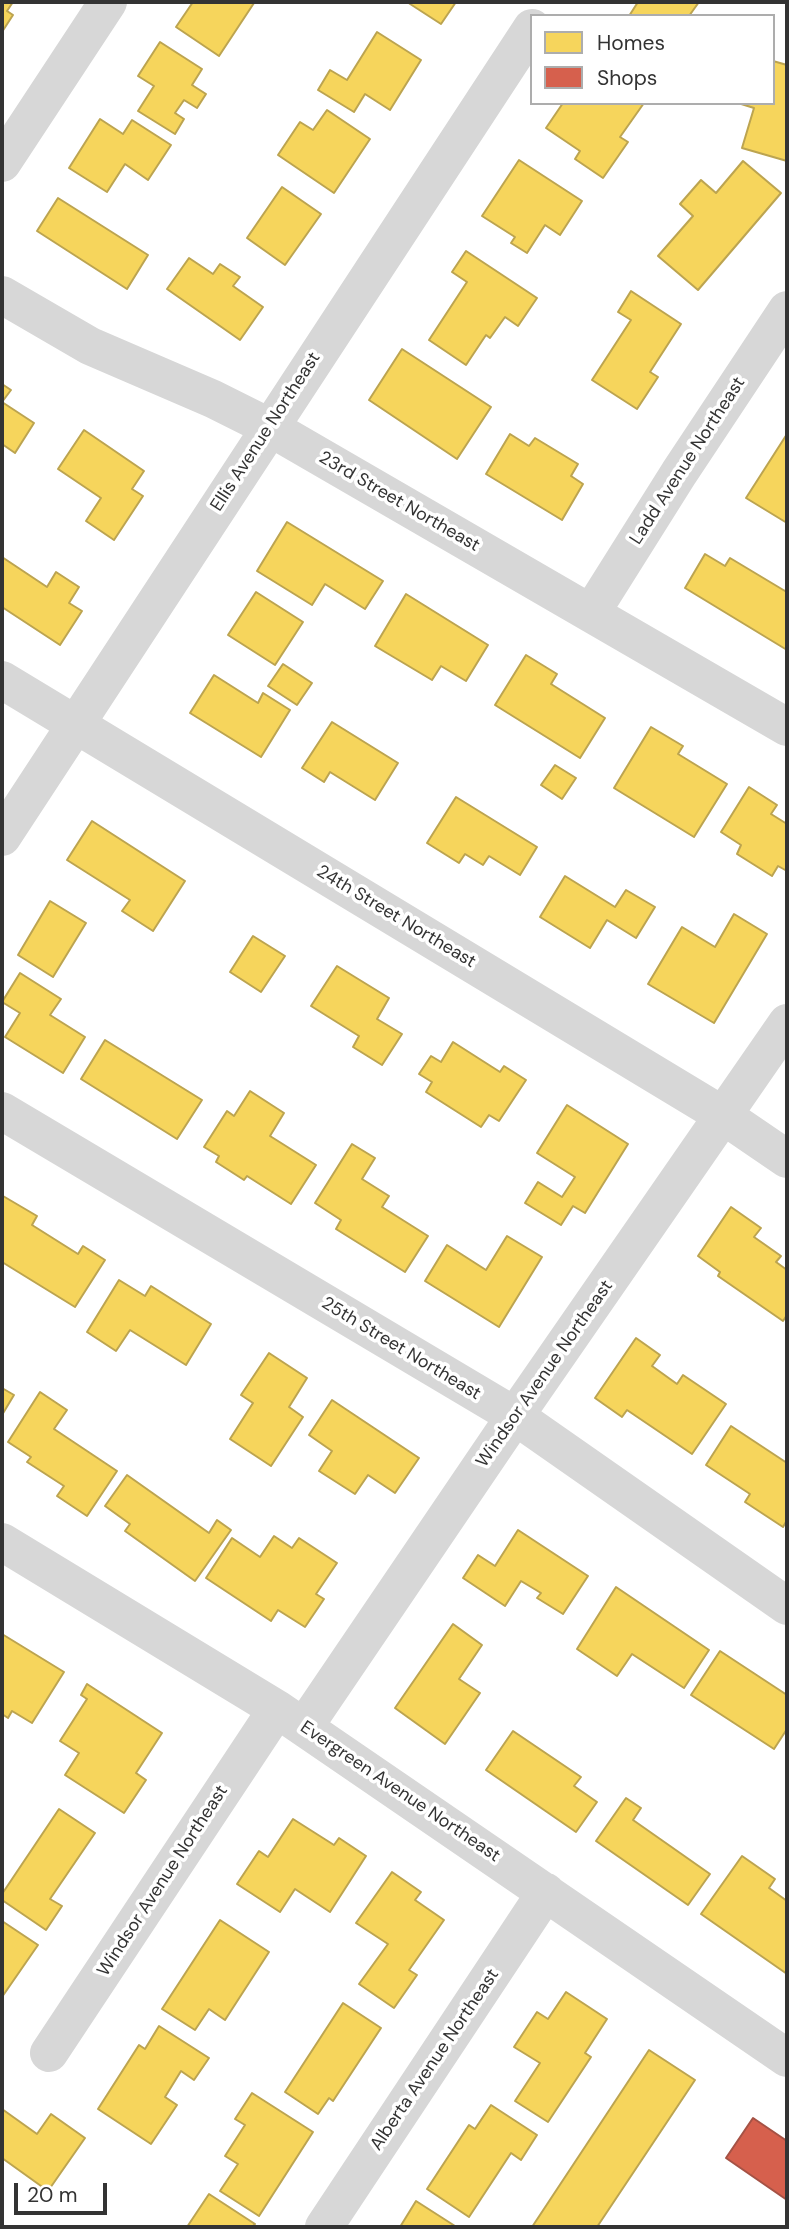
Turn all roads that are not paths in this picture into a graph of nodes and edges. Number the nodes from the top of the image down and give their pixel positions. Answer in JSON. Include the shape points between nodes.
{"nodes":[{"id":1,"x":108,"y":2,"type":"edge"},
{"id":2,"x":530,"y":31,"type":"edge"},
{"id":3,"x":2,"y":163,"type":"edge"},
{"id":4,"x":2,"y":295,"type":"edge"},
{"id":5,"x":787,"y":310,"type":"edge"},
{"id":6,"x":269,"y":427,"type":"junction"},
{"id":7,"x":591,"y":612,"type":"junction"},
{"id":8,"x":2,"y":680,"type":"edge"},
{"id":9,"x":76,"y":723,"type":"junction"},
{"id":10,"x":787,"y":727,"type":"edge"},
{"id":11,"x":2,"y":837,"type":"edge"},
{"id":12,"x":787,"y":1023,"type":"edge"},
{"id":13,"x":2,"y":1111,"type":"edge"},
{"id":14,"x":724,"y":1116,"type":"junction"},
{"id":15,"x":787,"y":1159,"type":"edge"},
{"id":16,"x":514,"y":1416,"type":"junction"},
{"id":17,"x":2,"y":1542,"type":"edge"},
{"id":18,"x":787,"y":1606,"type":"edge"},
{"id":19,"x":290,"y":1718,"type":"junction"},
{"id":20,"x":545,"y":1892,"type":"junction"},
{"id":21,"x":49,"y":2053,"type":"dead end"},
{"id":22,"x":787,"y":2058,"type":"edge"},
{"id":23,"x":324,"y":2227,"type":"edge"}],
"edges":[{"from":1,"to":3,"type":"street"},
{"from":2,"to":6,"type":"street","name":"Ellis Avenue Northeast"},
{"from":4,"to":6,"type":"street","name":"23rd Street Northeast","via":[[90,346]]},
{"from":5,"to":7,"type":"street","name":"Ladd Avenue Northeast"},
{"from":6,"to":7,"type":"street","name":"23rd Street Northeast"},
{"from":6,"to":9,"type":"street","name":"Ellis Avenue Northeast"},
{"from":7,"to":10,"type":"street","name":"23rd Street Northeast"},
{"from":8,"to":9,"type":"street","name":"24th Street Northeast"},
{"from":9,"to":11,"type":"street","name":"Ellis Avenue Northeast"},
{"from":9,"to":14,"type":"street","name":"24th Street Northeast"},
{"from":12,"to":14,"type":"street","name":"Windsor Avenue Northeast"},
{"from":13,"to":16,"type":"street","name":"25th Street Northeast"},
{"from":14,"to":15,"type":"street","name":"24th Street Northeast"},
{"from":14,"to":16,"type":"street","name":"Windsor Avenue Northeast"},
{"from":16,"to":18,"type":"street","name":"25th Street Northeast"},
{"from":16,"to":19,"type":"street","name":"Windsor Avenue Northeast"},
{"from":17,"to":19,"type":"street","name":"Evergreen Avenue Northeast"},
{"from":19,"to":20,"type":"street","name":"Evergreen Avenue Northeast"},
{"from":19,"to":21,"type":"street","name":"Windsor Avenue Northeast"},
{"from":20,"to":22,"type":"street","name":"Evergreen Avenue Northeast"},
{"from":20,"to":23,"type":"street","name":"Alberta Avenue Northeast"}]}
